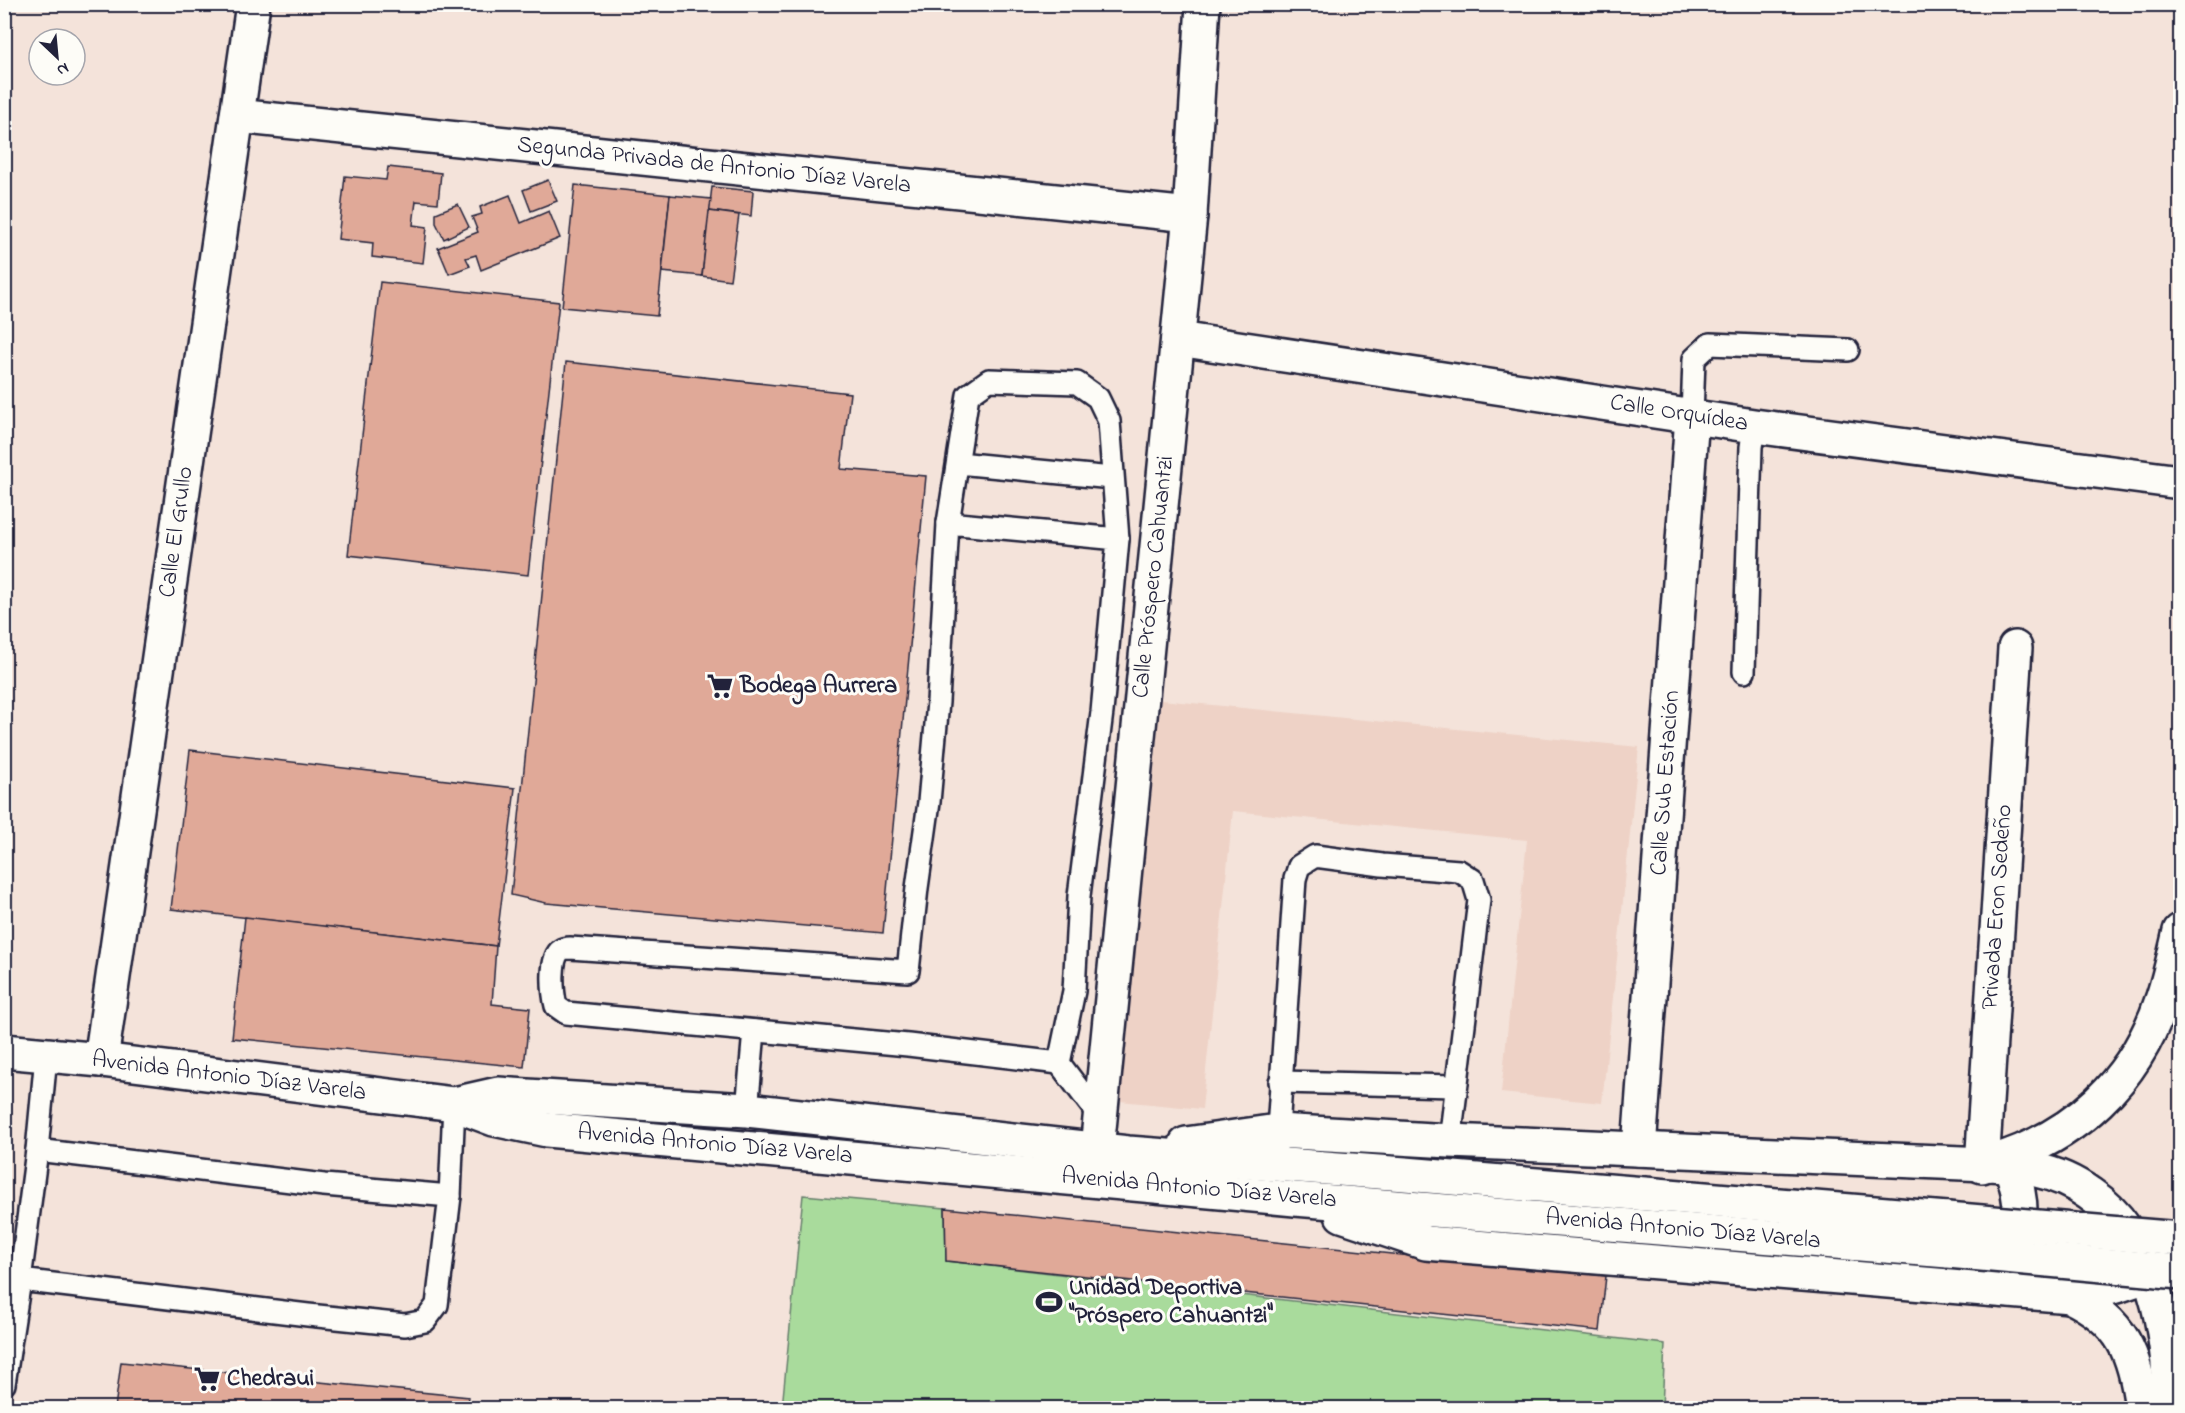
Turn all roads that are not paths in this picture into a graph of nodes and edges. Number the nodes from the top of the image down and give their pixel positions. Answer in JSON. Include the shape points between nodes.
{"nodes":[{"id":1,"x":252,"y":4,"type":"edge"},
{"id":2,"x":1203,"y":4,"type":"edge"},
{"id":3,"x":237,"y":116,"type":"junction"},
{"id":4,"x":1190,"y":215,"type":"junction"},
{"id":5,"x":1178,"y":339,"type":"junction"},
{"id":6,"x":1848,"y":350,"type":"dead end"},
{"id":7,"x":1692,"y":416,"type":"junction"},
{"id":8,"x":1754,"y":426,"type":"junction"},
{"id":9,"x":958,"y":463,"type":"junction"},
{"id":10,"x":1112,"y":478,"type":"junction"},
{"id":11,"x":2181,"y":482,"type":"edge"},
{"id":12,"x":948,"y":523,"type":"junction"},
{"id":13,"x":1118,"y":539,"type":"junction"},
{"id":14,"x":2015,"y":648,"type":"dead end"},
{"id":15,"x":1744,"y":672,"type":"dead end"},
{"id":16,"x":2181,"y":931,"type":"edge"},
{"id":17,"x":754,"y":1031,"type":"junction"},
{"id":18,"x":4,"y":1051,"type":"edge"},
{"id":19,"x":46,"y":1056,"type":"junction"},
{"id":20,"x":101,"y":1060,"type":"junction"},
{"id":21,"x":1059,"y":1063,"type":"junction"},
{"id":22,"x":1280,"y":1082,"type":"junction"},
{"id":23,"x":1455,"y":1086,"type":"junction"},
{"id":24,"x":454,"y":1104,"type":"junction"},
{"id":25,"x":747,"y":1110,"type":"junction"},
{"id":26,"x":1100,"y":1118,"type":"junction"},
{"id":27,"x":1277,"y":1131,"type":"junction"},
{"id":28,"x":1450,"y":1140,"type":"junction"},
{"id":29,"x":1640,"y":1149,"type":"junction"},
{"id":30,"x":37,"y":1150,"type":"junction"},
{"id":31,"x":1113,"y":1151,"type":"junction"},
{"id":32,"x":1277,"y":1164,"type":"junction"},
{"id":33,"x":1996,"y":1166,"type":"junction"},
{"id":34,"x":450,"y":1196,"type":"junction"},
{"id":35,"x":1295,"y":1198,"type":"junction"},
{"id":36,"x":1947,"y":1235,"type":"junction"},
{"id":37,"x":2181,"y":1239,"type":"edge"},
{"id":38,"x":2181,"y":1257,"type":"edge"},
{"id":39,"x":2181,"y":1272,"type":"edge"},
{"id":40,"x":2148,"y":1275,"type":"junction"},
{"id":41,"x":20,"y":1280,"type":"junction"},
{"id":42,"x":1998,"y":1290,"type":"junction"},
{"id":43,"x":2181,"y":1292,"type":"edge"},
{"id":44,"x":2070,"y":1296,"type":"junction"},
{"id":45,"x":2162,"y":1318,"type":"junction"},
{"id":46,"x":4,"y":1384,"type":"edge"},
{"id":47,"x":2140,"y":1395,"type":"edge"},
{"id":48,"x":2170,"y":1408,"type":"edge"}],
"edges":[{"from":1,"to":3,"type":"main road","name":"Calle El Grullo"},
{"from":2,"to":4,"type":"main road","name":"Calle Próspero Cahuantzi"},
{"from":3,"to":4,"type":"main road","name":"Segunda Privada de Antonio Díaz Varela"},
{"from":3,"to":20,"type":"main road","name":"Calle El Grullo"},
{"from":4,"to":5,"type":"main road","name":"Calle Próspero Cahuantzi"},
{"from":5,"to":7,"type":"main road","name":"Calle Orquídea"},
{"from":5,"to":26,"type":"main road","name":"Calle Próspero Cahuantzi"},
{"from":6,"to":7,"type":"lane","via":[[1710,344],[1694,359]]},
{"from":7,"to":8,"type":"main road","name":"Calle Orquídea"},
{"from":7,"to":29,"type":"main road","name":"Calle Sub Estación"},
{"from":8,"to":11,"type":"main road","name":"Calle Orquídea"},
{"from":8,"to":15,"type":"lane"},
{"from":9,"to":10,"type":"lane"},
{"from":9,"to":10,"type":"lane","via":[[968,395],[989,380],[1077,383],[1098,398],[1109,421]]},
{"from":9,"to":12,"type":"lane"},
{"from":10,"to":13,"type":"lane"},
{"from":12,"to":13,"type":"lane"},
{"from":12,"to":17,"type":"lane","via":[[938,702],[908,971],[570,948],[561,950],[555,959],[553,992],[556,1006],[566,1013]]},
{"from":13,"to":21,"type":"lane","via":[[1079,896],[1074,991]]},
{"from":14,"to":33,"type":"main road","name":"Privada Eron Sedeño"},
{"from":16,"to":33,"type":"main road","via":[[2153,1025],[2111,1090],[2063,1132]]},
{"from":17,"to":21,"type":"lane"},
{"from":17,"to":25,"type":"lane"},
{"from":18,"to":19,"type":"main road","name":"Avenida Antonio Díaz Varela"},
{"from":19,"to":20,"type":"main road","name":"Avenida Antonio Díaz Varela"},
{"from":19,"to":30,"type":"lane"},
{"from":20,"to":24,"type":"main road","name":"Avenida Antonio Díaz Varela"},
{"from":21,"to":26,"type":"lane"},
{"from":22,"to":23,"type":"lane"},
{"from":22,"to":23,"type":"lane","via":[[1295,879],[1299,866],[1315,856],[1459,871],[1473,880],[1479,900]]},
{"from":22,"to":27,"type":"lane"},
{"from":23,"to":28,"type":"lane"},
{"from":24,"to":25,"type":"main road","name":"Avenida Antonio Díaz Varela","via":[[498,1094]]},
{"from":24,"to":34,"type":"lane"},
{"from":24,"to":35,"type":"main road","name":"Avenida Antonio Díaz Varela","via":[[494,1119],[547,1130]]},
{"from":25,"to":31,"type":"main road","name":"Avenida Antonio Díaz Varela"},
{"from":26,"to":31,"type":"main road","name":"Calle Próspero Cahuantzi"},
{"from":27,"to":28,"type":"main road"},
{"from":27,"to":31,"type":"main road"},
{"from":27,"to":32,"type":"lane"},
{"from":28,"to":29,"type":"main road"},
{"from":29,"to":33,"type":"main road"},
{"from":30,"to":34,"type":"lane","via":[[324,1185]]},
{"from":30,"to":41,"type":"lane"},
{"from":31,"to":32,"type":"main road","name":"Avenida Antonio Díaz Varela"},
{"from":32,"to":36,"type":"main road","name":"Avenida Antonio Díaz Varela"},
{"from":33,"to":40,"type":"main road","via":[[2037,1170],[2064,1179],[2099,1200],[2115,1214]]},
{"from":33,"to":42,"type":"main road","via":[[2018,1186],[2021,1233]]},
{"from":34,"to":41,"type":"lane","via":[[437,1305],[425,1321],[405,1325]]},
{"from":35,"to":36,"type":"main road","name":"Avenida Antonio Díaz Varela"},
{"from":35,"to":42,"type":"main road","via":[[1426,1243]]},
{"from":36,"to":37,"type":"main road","bridge":true},
{"from":36,"to":39,"type":"main road","bridge":true},
{"from":38,"to":40,"type":"main road"},
{"from":40,"to":44,"type":"main road","via":[[2117,1287]]},
{"from":40,"to":45,"type":"main road"},
{"from":41,"to":46,"type":"lane"},
{"from":42,"to":44,"type":"main road"},
{"from":43,"to":45,"type":"main road"},
{"from":44,"to":47,"type":"main road","via":[[2094,1309],[2115,1328],[2134,1362]]},
{"from":45,"to":47,"type":"main road","via":[[2144,1356]]},
{"from":45,"to":48,"type":"main road","via":[[2170,1369]]}]}
